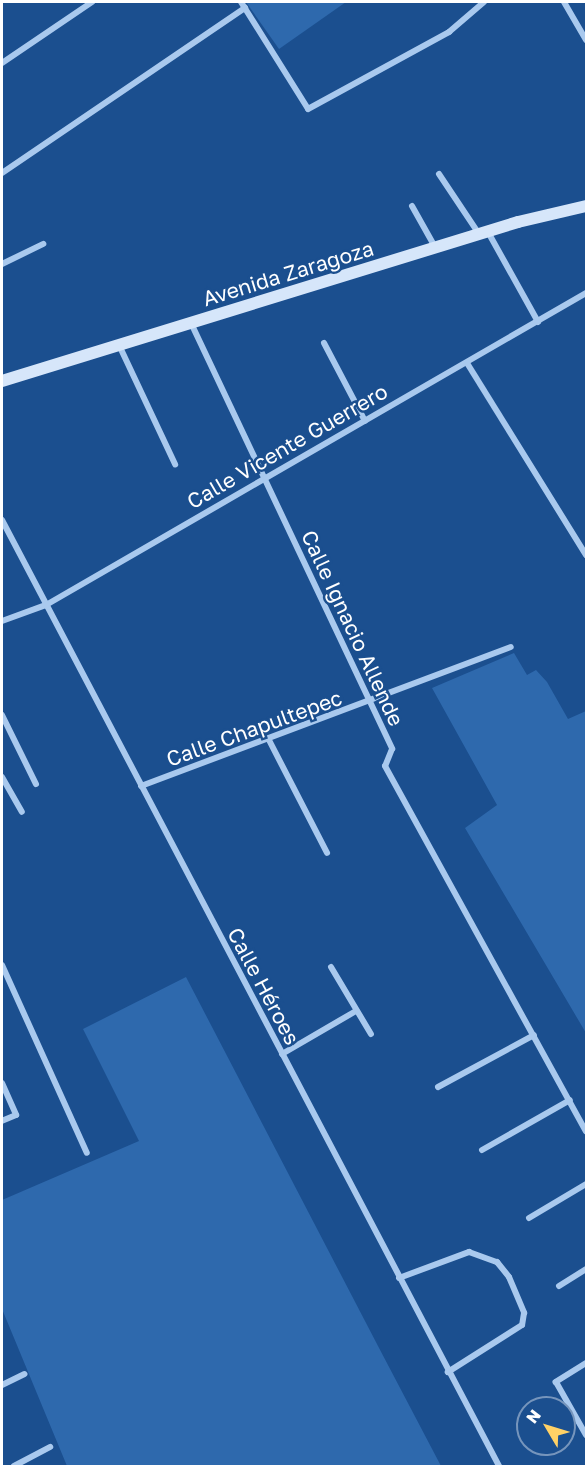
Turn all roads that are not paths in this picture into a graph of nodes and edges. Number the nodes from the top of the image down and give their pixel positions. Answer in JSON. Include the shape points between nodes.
{"nodes":[{"id":1,"x":92,"y":2,"type":"edge"},
{"id":2,"x":241,"y":2,"type":"edge"},
{"id":3,"x":484,"y":2,"type":"edge"},
{"id":4,"x":564,"y":2,"type":"edge"},
{"id":5,"x":245,"y":8,"type":"junction"},
{"id":6,"x":586,"y":40,"type":"edge"},
{"id":7,"x":2,"y":63,"type":"edge"},
{"id":8,"x":2,"y":173,"type":"edge"},
{"id":9,"x":439,"y":174,"type":"dead end"},
{"id":10,"x":412,"y":206,"type":"dead end"},
{"id":11,"x":586,"y":206,"type":"edge"},
{"id":12,"x":484,"y":233,"type":"junction"},
{"id":13,"x":43,"y":244,"type":"dead end"},
{"id":14,"x":436,"y":248,"type":"junction"},
{"id":15,"x":2,"y":264,"type":"edge"},
{"id":16,"x":586,"y":293,"type":"edge"},
{"id":17,"x":538,"y":322,"type":"junction"},
{"id":18,"x":191,"y":323,"type":"junction"},
{"id":19,"x":324,"y":343,"type":"dead end"},
{"id":20,"x":119,"y":345,"type":"junction"},
{"id":21,"x":467,"y":363,"type":"junction"},
{"id":22,"x":2,"y":381,"type":"edge"},
{"id":23,"x":365,"y":421,"type":"junction"},
{"id":24,"x":175,"y":464,"type":"dead end"},
{"id":25,"x":262,"y":479,"type":"junction"},
{"id":26,"x":2,"y":520,"type":"edge"},
{"id":27,"x":586,"y":555,"type":"edge"},
{"id":28,"x":46,"y":605,"type":"junction"},
{"id":29,"x":2,"y":621,"type":"edge"},
{"id":30,"x":511,"y":646,"type":"dead end"},
{"id":31,"x":371,"y":703,"type":"junction"},
{"id":32,"x":2,"y":715,"type":"edge"},
{"id":33,"x":269,"y":740,"type":"junction"},
{"id":34,"x":2,"y":777,"type":"edge"},
{"id":35,"x":36,"y":784,"type":"dead end"},
{"id":36,"x":141,"y":786,"type":"junction"},
{"id":37,"x":22,"y":812,"type":"dead end"},
{"id":38,"x":327,"y":852,"type":"dead end"},
{"id":39,"x":2,"y":965,"type":"edge"},
{"id":40,"x":331,"y":967,"type":"dead end"},
{"id":41,"x":356,"y":1011,"type":"junction"},
{"id":42,"x":371,"y":1034,"type":"dead end"},
{"id":43,"x":534,"y":1035,"type":"junction"},
{"id":44,"x":282,"y":1054,"type":"junction"},
{"id":45,"x":2,"y":1083,"type":"edge"},
{"id":46,"x":438,"y":1087,"type":"dead end"},
{"id":47,"x":570,"y":1101,"type":"junction"},
{"id":48,"x":2,"y":1121,"type":"edge"},
{"id":49,"x":586,"y":1131,"type":"edge"},
{"id":50,"x":482,"y":1150,"type":"dead end"},
{"id":51,"x":87,"y":1153,"type":"dead end"},
{"id":52,"x":586,"y":1184,"type":"edge"},
{"id":53,"x":529,"y":1218,"type":"dead end"},
{"id":54,"x":586,"y":1269,"type":"edge"},
{"id":55,"x":399,"y":1278,"type":"junction"},
{"id":56,"x":559,"y":1286,"type":"dead end"},
{"id":57,"x":586,"y":1363,"type":"edge"},
{"id":58,"x":448,"y":1372,"type":"junction"},
{"id":59,"x":25,"y":1374,"type":"dead end"},
{"id":60,"x":2,"y":1385,"type":"edge"},
{"id":61,"x":586,"y":1435,"type":"edge"},
{"id":62,"x":50,"y":1447,"type":"dead end"},
{"id":63,"x":14,"y":1467,"type":"edge"},
{"id":64,"x":499,"y":1467,"type":"edge"}],
"edges":[{"from":1,"to":7,"type":"street"},
{"from":2,"to":5,"type":"street"},
{"from":3,"to":5,"type":"street","via":[[449,32],[315,107],[303,104]]},
{"from":4,"to":6,"type":"street"},
{"from":5,"to":8,"type":"street"},
{"from":9,"to":12,"type":"street"},
{"from":10,"to":14,"type":"street"},
{"from":11,"to":12,"type":"main road","name":"Avenida Zaragoza"},
{"from":12,"to":14,"type":"main road","name":"Avenida Zaragoza"},
{"from":12,"to":17,"type":"street"},
{"from":13,"to":15,"type":"street"},
{"from":14,"to":18,"type":"main road","name":"Avenida Zaragoza"},
{"from":16,"to":17,"type":"street","name":"Calle Vicente Guerrero"},
{"from":17,"to":21,"type":"street","name":"Calle Vicente Guerrero"},
{"from":18,"to":20,"type":"main road","name":"Avenida Zaragoza"},
{"from":18,"to":25,"type":"street","name":"Calle Ignacio Allende"},
{"from":19,"to":23,"type":"street"},
{"from":20,"to":22,"type":"main road","name":"Avenida Zaragoza"},
{"from":20,"to":24,"type":"street"},
{"from":21,"to":23,"type":"street","name":"Calle Vicente Guerrero"},
{"from":21,"to":27,"type":"street"},
{"from":23,"to":25,"type":"street","name":"Calle Vicente Guerrero"},
{"from":25,"to":28,"type":"street","name":"Calle Vicente Guerrero"},
{"from":25,"to":31,"type":"street","name":"Calle Ignacio Allende"},
{"from":26,"to":28,"type":"street","name":"Calle Héroes"},
{"from":28,"to":29,"type":"street","name":"Calle Vicente Guerrero"},
{"from":28,"to":36,"type":"street","name":"Calle Héroes"},
{"from":30,"to":31,"type":"street","name":"Calle Chapultepec"},
{"from":31,"to":33,"type":"street","name":"Calle Chapultepec"},
{"from":31,"to":43,"type":"street","name":"Calle Ignacio Allende","via":[[392,749],[385,766]]},
{"from":32,"to":35,"type":"street"},
{"from":33,"to":36,"type":"street","name":"Calle Chapultepec"},
{"from":33,"to":38,"type":"street"},
{"from":34,"to":37,"type":"street"},
{"from":36,"to":44,"type":"street","name":"Calle Héroes"},
{"from":39,"to":51,"type":"street"},
{"from":40,"to":41,"type":"street"},
{"from":41,"to":42,"type":"street"},
{"from":41,"to":44,"type":"street"},
{"from":43,"to":46,"type":"street"},
{"from":43,"to":47,"type":"street","name":"Calle Ignacio Allende"},
{"from":44,"to":55,"type":"street","name":"Calle Héroes"},
{"from":45,"to":48,"type":"street","via":[[15,1115]]},
{"from":47,"to":49,"type":"street","name":"Calle Ignacio Allende"},
{"from":47,"to":50,"type":"street"},
{"from":52,"to":53,"type":"street"},
{"from":54,"to":56,"type":"street"},
{"from":55,"to":58,"type":"street","name":"Calle Héroes"},
{"from":55,"to":58,"type":"street","via":[[468,1252],[491,1258],[509,1277],[524,1313],[522,1325]]},
{"from":57,"to":61,"type":"street","via":[[556,1382]]},
{"from":58,"to":64,"type":"street","name":"Calle Héroes"},
{"from":59,"to":60,"type":"street"},
{"from":62,"to":63,"type":"street"}]}
